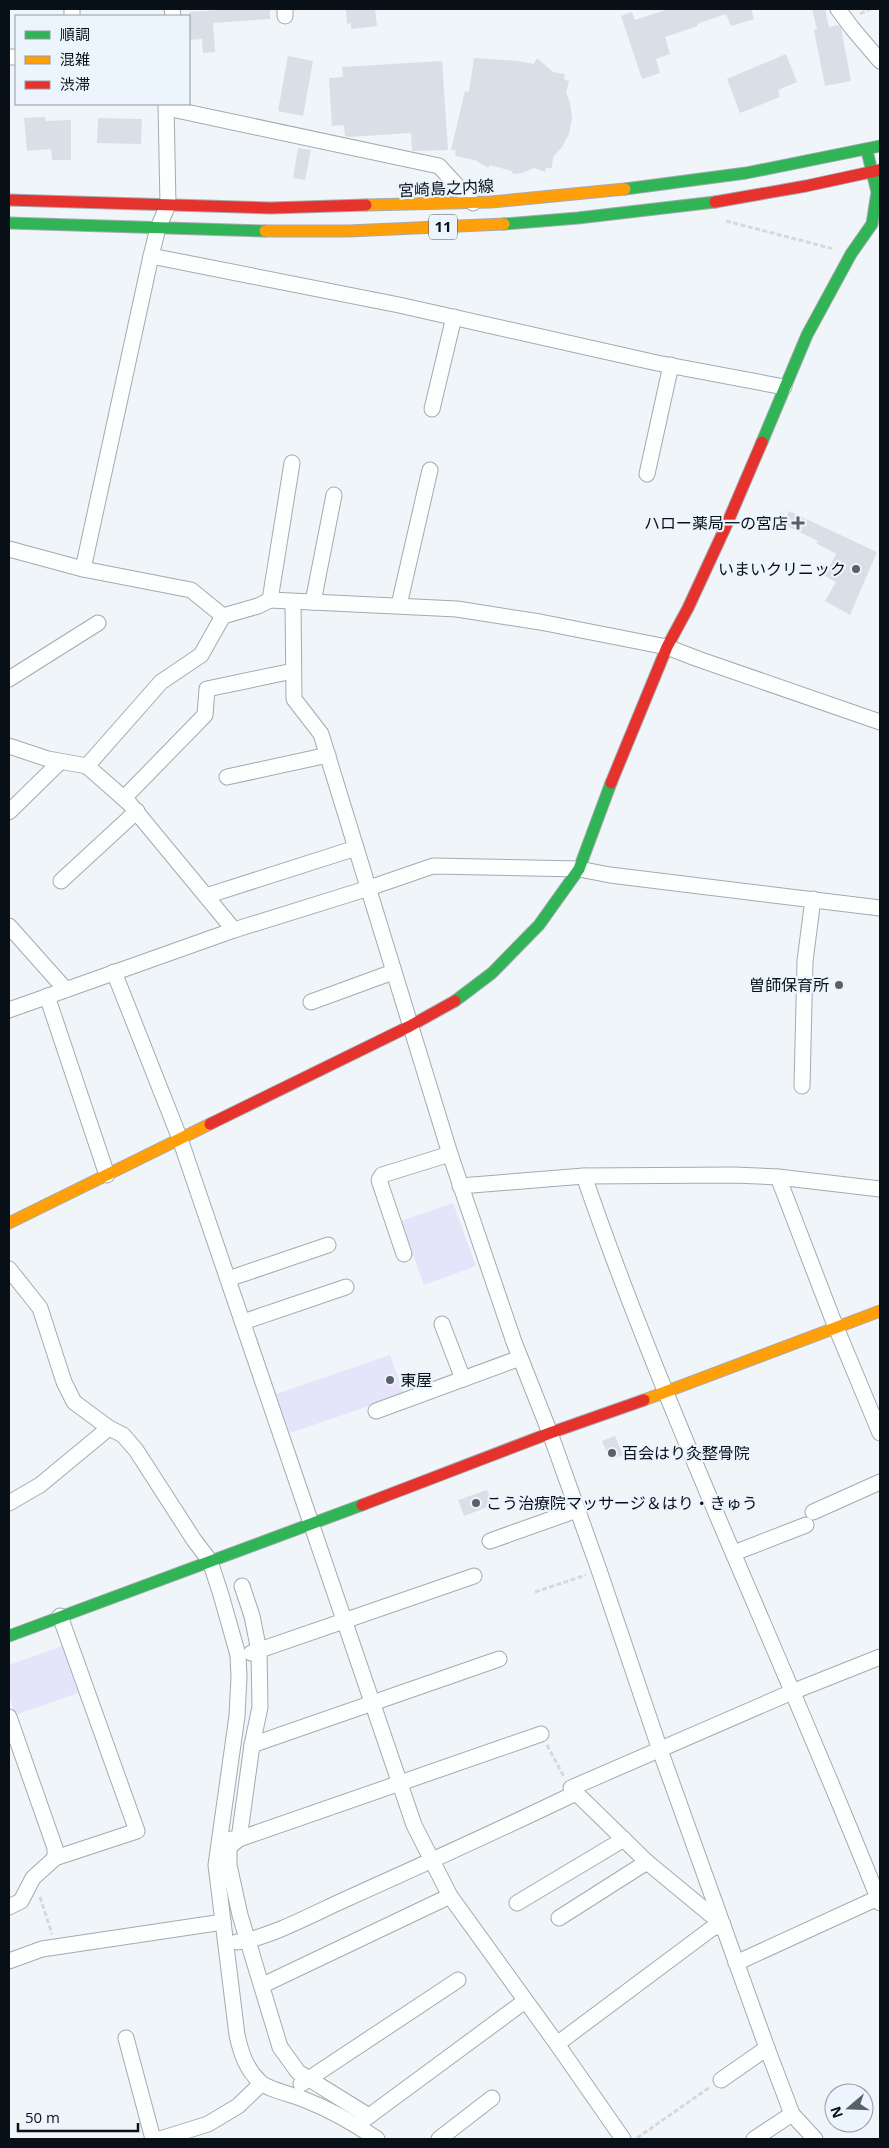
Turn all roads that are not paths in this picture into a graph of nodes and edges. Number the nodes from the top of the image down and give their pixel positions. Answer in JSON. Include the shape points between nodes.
{"nodes":[{"id":1,"x":840,"y":10,"type":"edge"},
{"id":2,"x":880,"y":61,"type":"edge"},
{"id":3,"x":167,"y":106,"type":"edge"},
{"id":4,"x":880,"y":146,"type":"edge"},
{"id":5,"x":867,"y":149,"type":"junction"},
{"id":6,"x":876,"y":171,"type":"edge"},
{"id":7,"x":9,"y":200,"type":"edge"},
{"id":8,"x":472,"y":203,"type":"junction"},
{"id":9,"x":168,"y":204,"type":"junction"},
{"id":10,"x":876,"y":219,"type":"edge"},
{"id":11,"x":9,"y":223,"type":"edge"},
{"id":12,"x":158,"y":228,"type":"junction"},
{"id":13,"x":151,"y":256,"type":"junction"},
{"id":14,"x":454,"y":317,"type":"junction"},
{"id":15,"x":671,"y":365,"type":"junction"},
{"id":16,"x":784,"y":387,"type":"junction"},
{"id":17,"x":432,"y":409,"type":"dead end"},
{"id":18,"x":292,"y":463,"type":"dead end"},
{"id":19,"x":430,"y":470,"type":"dead end"},
{"id":20,"x":647,"y":474,"type":"dead end"},
{"id":21,"x":334,"y":495,"type":"dead end"},
{"id":22,"x":9,"y":549,"type":"edge"},
{"id":23,"x":83,"y":568,"type":"junction"},
{"id":24,"x":270,"y":600,"type":"junction"},
{"id":25,"x":293,"y":602,"type":"junction"},
{"id":26,"x":313,"y":602,"type":"junction"},
{"id":27,"x":399,"y":605,"type":"junction"},
{"id":28,"x":223,"y":616,"type":"junction"},
{"id":29,"x":98,"y":623,"type":"dead end"},
{"id":30,"x":667,"y":647,"type":"junction"},
{"id":31,"x":293,"y":672,"type":"junction"},
{"id":32,"x":9,"y":679,"type":"edge"},
{"id":33,"x":880,"y":722,"type":"edge"},
{"id":34,"x":9,"y":746,"type":"edge"},
{"id":35,"x":328,"y":754,"type":"junction"},
{"id":36,"x":60,"y":762,"type":"junction"},
{"id":37,"x":87,"y":766,"type":"junction"},
{"id":38,"x":227,"y":778,"type":"dead end"},
{"id":39,"x":124,"y":798,"type":"junction"},
{"id":40,"x":137,"y":811,"type":"junction"},
{"id":41,"x":9,"y":812,"type":"edge"},
{"id":42,"x":356,"y":848,"type":"junction"},
{"id":43,"x":579,"y":869,"type":"junction"},
{"id":44,"x":61,"y":881,"type":"dead end"},
{"id":45,"x":369,"y":888,"type":"junction"},
{"id":46,"x":206,"y":896,"type":"junction"},
{"id":47,"x":812,"y":899,"type":"junction"},
{"id":48,"x":880,"y":908,"type":"edge"},
{"id":49,"x":9,"y":926,"type":"edge"},
{"id":50,"x":234,"y":930,"type":"junction"},
{"id":51,"x":114,"y":972,"type":"junction"},
{"id":52,"x":394,"y":972,"type":"junction"},
{"id":53,"x":66,"y":990,"type":"junction"},
{"id":54,"x":47,"y":996,"type":"junction"},
{"id":55,"x":311,"y":1002,"type":"dead end"},
{"id":56,"x":9,"y":1010,"type":"edge"},
{"id":57,"x":410,"y":1026,"type":"junction"},
{"id":58,"x":802,"y":1086,"type":"dead end"},
{"id":59,"x":180,"y":1139,"type":"junction"},
{"id":60,"x":450,"y":1154,"type":"junction"},
{"id":61,"x":107,"y":1175,"type":"junction"},
{"id":62,"x":584,"y":1176,"type":"junction"},
{"id":63,"x":778,"y":1177,"type":"junction"},
{"id":64,"x":460,"y":1186,"type":"junction"},
{"id":65,"x":880,"y":1189,"type":"edge"},
{"id":66,"x":9,"y":1223,"type":"edge"},
{"id":67,"x":328,"y":1246,"type":"dead end"},
{"id":68,"x":404,"y":1254,"type":"dead end"},
{"id":69,"x":9,"y":1269,"type":"edge"},
{"id":70,"x":228,"y":1279,"type":"junction"},
{"id":71,"x":346,"y":1287,"type":"dead end"},
{"id":72,"x":880,"y":1311,"type":"edge"},
{"id":73,"x":243,"y":1322,"type":"junction"},
{"id":74,"x":442,"y":1324,"type":"dead end"},
{"id":75,"x":836,"y":1328,"type":"junction"},
{"id":76,"x":520,"y":1358,"type":"junction"},
{"id":77,"x":463,"y":1379,"type":"junction"},
{"id":78,"x":666,"y":1393,"type":"junction"},
{"id":79,"x":376,"y":1411,"type":"dead end"},
{"id":80,"x":109,"y":1428,"type":"junction"},
{"id":81,"x":550,"y":1433,"type":"junction"},
{"id":82,"x":880,"y":1433,"type":"edge"},
{"id":83,"x":880,"y":1482,"type":"edge"},
{"id":84,"x":9,"y":1503,"type":"edge"},
{"id":85,"x":577,"y":1510,"type":"junction"},
{"id":86,"x":312,"y":1524,"type":"junction"},
{"id":87,"x":490,"y":1541,"type":"dead end"},
{"id":88,"x":734,"y":1553,"type":"junction"},
{"id":89,"x":210,"y":1560,"type":"junction"},
{"id":90,"x":474,"y":1576,"type":"dead end"},
{"id":91,"x":242,"y":1586,"type":"dead end"},
{"id":92,"x":60,"y":1616,"type":"junction"},
{"id":93,"x":344,"y":1621,"type":"junction"},
{"id":94,"x":9,"y":1636,"type":"edge"},
{"id":95,"x":259,"y":1651,"type":"junction"},
{"id":96,"x":238,"y":1655,"type":"junction"},
{"id":97,"x":880,"y":1656,"type":"edge"},
{"id":98,"x":499,"y":1659,"type":"dead end"},
{"id":99,"x":792,"y":1692,"type":"junction"},
{"id":100,"x":373,"y":1704,"type":"junction"},
{"id":101,"x":9,"y":1717,"type":"edge"},
{"id":102,"x":541,"y":1734,"type":"road end"},
{"id":103,"x":252,"y":1745,"type":"junction"},
{"id":104,"x":660,"y":1750,"type":"junction"},
{"id":105,"x":400,"y":1783,"type":"junction"},
{"id":106,"x":574,"y":1790,"type":"junction"},
{"id":107,"x":239,"y":1839,"type":"junction"},
{"id":108,"x":624,"y":1839,"type":"junction"},
{"id":109,"x":220,"y":1840,"type":"junction"},
{"id":110,"x":55,"y":1858,"type":"junction"},
{"id":111,"x":431,"y":1861,"type":"junction"},
{"id":112,"x":647,"y":1862,"type":"junction"},
{"id":113,"x":450,"y":1896,"type":"junction"},
{"id":114,"x":880,"y":1900,"type":"edge"},
{"id":115,"x":516,"y":1903,"type":"dead end"},
{"id":116,"x":9,"y":1907,"type":"edge"},
{"id":117,"x":559,"y":1918,"type":"dead end"},
{"id":118,"x":223,"y":1922,"type":"junction"},
{"id":119,"x":723,"y":1924,"type":"junction"},
{"id":120,"x":248,"y":1941,"type":"junction"},
{"id":121,"x":226,"y":1943,"type":"junction"},
{"id":122,"x":9,"y":1960,"type":"edge"},
{"id":123,"x":736,"y":1962,"type":"junction"},
{"id":124,"x":458,"y":1980,"type":"dead end"},
{"id":125,"x":263,"y":1985,"type":"junction"},
{"id":126,"x":525,"y":2001,"type":"junction"},
{"id":127,"x":126,"y":2038,"type":"dead end"},
{"id":128,"x":557,"y":2044,"type":"junction"},
{"id":129,"x":767,"y":2048,"type":"junction"},
{"id":130,"x":307,"y":2078,"type":"junction"},
{"id":131,"x":721,"y":2080,"type":"road end"},
{"id":132,"x":261,"y":2084,"type":"junction"},
{"id":133,"x":290,"y":2096,"type":"junction"},
{"id":134,"x":492,"y":2098,"type":"dead end"},
{"id":135,"x":792,"y":2114,"type":"junction"},
{"id":136,"x":363,"y":2121,"type":"junction"},
{"id":137,"x":153,"y":2139,"type":"edge"},
{"id":138,"x":160,"y":2139,"type":"edge"},
{"id":139,"x":377,"y":2139,"type":"edge"},
{"id":140,"x":439,"y":2139,"type":"edge"},
{"id":141,"x":623,"y":2139,"type":"edge"},
{"id":142,"x":754,"y":2139,"type":"edge"},
{"id":143,"x":815,"y":2139,"type":"edge"}],
"edges":[{"from":1,"to":2,"type":"street"},
{"from":3,"to":8,"type":"street","via":[[439,166]]},
{"from":3,"to":9,"type":"street"},
{"from":4,"to":5,"type":"street","name":"宮崎島之内線","number":"11"},
{"from":5,"to":6,"type":"street"},
{"from":5,"to":8,"type":"street","name":"宮崎島之内線","number":"11","via":[[727,175],[612,191]]},
{"from":6,"to":10,"type":"street"},
{"from":6,"to":12,"type":"street","number":"11","via":[[752,196],[556,220],[394,229],[272,231]]},
{"from":7,"to":9,"type":"street","name":"宮崎島之内線","number":"11"},
{"from":8,"to":9,"type":"street","name":"宮崎島之内線","number":"11","via":[[270,208]]},
{"from":9,"to":12,"type":"street"},
{"from":10,"to":16,"type":"street","via":[[851,254],[807,335]]},
{"from":11,"to":12,"type":"street","number":"11"},
{"from":12,"to":13,"type":"street"},
{"from":13,"to":14,"type":"street"},
{"from":13,"to":23,"type":"street"},
{"from":14,"to":15,"type":"street"},
{"from":14,"to":17,"type":"street"},
{"from":15,"to":16,"type":"street"},
{"from":15,"to":20,"type":"street"},
{"from":16,"to":30,"type":"street","via":[[726,526]]},
{"from":18,"to":24,"type":"street"},
{"from":19,"to":27,"type":"street"},
{"from":21,"to":26,"type":"street"},
{"from":22,"to":23,"type":"street"},
{"from":23,"to":28,"type":"street","via":[[191,590]]},
{"from":24,"to":25,"type":"street"},
{"from":24,"to":28,"type":"street"},
{"from":25,"to":26,"type":"street"},
{"from":25,"to":31,"type":"street"},
{"from":26,"to":27,"type":"street"},
{"from":27,"to":30,"type":"street","via":[[457,609],[522,619]]},
{"from":28,"to":37,"type":"street","via":[[201,655],[161,682]]},
{"from":29,"to":32,"type":"street"},
{"from":30,"to":33,"type":"street"},
{"from":30,"to":43,"type":"street","via":[[621,755]]},
{"from":31,"to":35,"type":"street","via":[[294,699],[321,734]]},
{"from":31,"to":39,"type":"street","via":[[206,690],[204,715]]},
{"from":34,"to":36,"type":"street"},
{"from":35,"to":38,"type":"street"},
{"from":35,"to":42,"type":"street"},
{"from":36,"to":37,"type":"street"},
{"from":36,"to":41,"type":"street"},
{"from":37,"to":39,"type":"street"},
{"from":39,"to":40,"type":"street"},
{"from":40,"to":44,"type":"street"},
{"from":40,"to":46,"type":"street"},
{"from":42,"to":45,"type":"street"},
{"from":42,"to":46,"type":"street"},
{"from":43,"to":45,"type":"street","via":[[433,866]]},
{"from":43,"to":47,"type":"street"},
{"from":43,"to":57,"type":"street","via":[[539,925],[492,973],[454,1002]]},
{"from":45,"to":50,"type":"street"},
{"from":45,"to":52,"type":"street"},
{"from":46,"to":50,"type":"street"},
{"from":47,"to":48,"type":"street"},
{"from":47,"to":58,"type":"street","via":[[805,961]]},
{"from":49,"to":53,"type":"street"},
{"from":50,"to":51,"type":"street"},
{"from":51,"to":53,"type":"street"},
{"from":51,"to":59,"type":"street"},
{"from":52,"to":55,"type":"street"},
{"from":52,"to":57,"type":"street"},
{"from":53,"to":54,"type":"street"},
{"from":54,"to":56,"type":"street"},
{"from":54,"to":61,"type":"street"},
{"from":57,"to":59,"type":"street"},
{"from":57,"to":60,"type":"street"},
{"from":59,"to":61,"type":"street"},
{"from":59,"to":70,"type":"street"},
{"from":60,"to":64,"type":"street"},
{"from":60,"to":68,"type":"street","via":[[382,1176],[379,1180]]},
{"from":61,"to":66,"type":"street"},
{"from":62,"to":63,"type":"street"},
{"from":62,"to":64,"type":"street"},
{"from":62,"to":78,"type":"street"},
{"from":63,"to":65,"type":"street"},
{"from":63,"to":75,"type":"street"},
{"from":64,"to":76,"type":"street"},
{"from":67,"to":70,"type":"street"},
{"from":69,"to":80,"type":"street","via":[[40,1308],[64,1382],[74,1402]]},
{"from":70,"to":73,"type":"street"},
{"from":71,"to":73,"type":"street"},
{"from":72,"to":75,"type":"street"},
{"from":73,"to":86,"type":"street"},
{"from":74,"to":77,"type":"street"},
{"from":75,"to":78,"type":"street"},
{"from":75,"to":82,"type":"street"},
{"from":76,"to":77,"type":"street"},
{"from":76,"to":81,"type":"street"},
{"from":77,"to":79,"type":"street"},
{"from":78,"to":81,"type":"street"},
{"from":78,"to":88,"type":"street"},
{"from":80,"to":84,"type":"street","via":[[40,1485]]},
{"from":80,"to":89,"type":"street","via":[[136,1450]]},
{"from":81,"to":85,"type":"street"},
{"from":81,"to":86,"type":"street"},
{"from":83,"to":88,"type":"street"},
{"from":85,"to":87,"type":"street"},
{"from":85,"to":104,"type":"street"},
{"from":86,"to":89,"type":"street"},
{"from":86,"to":93,"type":"street"},
{"from":88,"to":99,"type":"street"},
{"from":89,"to":92,"type":"street"},
{"from":89,"to":96,"type":"street"},
{"from":90,"to":93,"type":"street"},
{"from":91,"to":95,"type":"street"},
{"from":92,"to":94,"type":"street"},
{"from":92,"to":110,"type":"street","via":[[137,1831]]},
{"from":93,"to":95,"type":"street"},
{"from":93,"to":100,"type":"street"},
{"from":95,"to":96,"type":"street"},
{"from":95,"to":103,"type":"street","via":[[260,1707]]},
{"from":96,"to":109,"type":"street","via":[[237,1716]]},
{"from":97,"to":99,"type":"street"},
{"from":98,"to":100,"type":"street"},
{"from":99,"to":104,"type":"street"},
{"from":99,"to":114,"type":"street"},
{"from":100,"to":103,"type":"street"},
{"from":100,"to":105,"type":"street"},
{"from":101,"to":110,"type":"street","via":[[55,1848]]},
{"from":102,"to":105,"type":"street"},
{"from":103,"to":107,"type":"street"},
{"from":104,"to":106,"type":"street"},
{"from":104,"to":119,"type":"street"},
{"from":105,"to":107,"type":"street"},
{"from":105,"to":111,"type":"street","via":[[414,1825]]},
{"from":106,"to":108,"type":"street"},
{"from":106,"to":111,"type":"street","via":[[506,1828]]},
{"from":107,"to":109,"type":"street"},
{"from":107,"to":120,"type":"street","via":[[229,1847],[229,1865]]},
{"from":108,"to":112,"type":"street"},
{"from":108,"to":115,"type":"street"},
{"from":109,"to":118,"type":"street","via":[[216,1865]]},
{"from":110,"to":116,"type":"street","via":[[33,1878],[20,1901]]},
{"from":111,"to":113,"type":"street"},
{"from":111,"to":120,"type":"street"},
{"from":112,"to":117,"type":"street"},
{"from":112,"to":119,"type":"street"},
{"from":113,"to":125,"type":"street"},
{"from":113,"to":126,"type":"street"},
{"from":114,"to":123,"type":"street"},
{"from":118,"to":121,"type":"street"},
{"from":118,"to":122,"type":"street","via":[[56,1946]]},
{"from":119,"to":123,"type":"street"},
{"from":119,"to":128,"type":"street"},
{"from":120,"to":121,"type":"street"},
{"from":120,"to":125,"type":"street"},
{"from":121,"to":132,"type":"street","via":[[240,2050]]},
{"from":123,"to":129,"type":"street"},
{"from":124,"to":130,"type":"street"},
{"from":125,"to":130,"type":"street","via":[[280,2047],[298,2072]]},
{"from":126,"to":128,"type":"street"},
{"from":126,"to":136,"type":"street"},
{"from":127,"to":137,"type":"street"},
{"from":128,"to":141,"type":"street"},
{"from":129,"to":131,"type":"street"},
{"from":129,"to":135,"type":"street"},
{"from":130,"to":133,"type":"street"},
{"from":130,"to":136,"type":"street"},
{"from":132,"to":133,"type":"street"},
{"from":132,"to":138,"type":"street","via":[[238,2106],[208,2124]]},
{"from":133,"to":136,"type":"street"},
{"from":134,"to":140,"type":"street"},
{"from":135,"to":142,"type":"street"},
{"from":135,"to":143,"type":"street"},
{"from":136,"to":139,"type":"street"}]}
